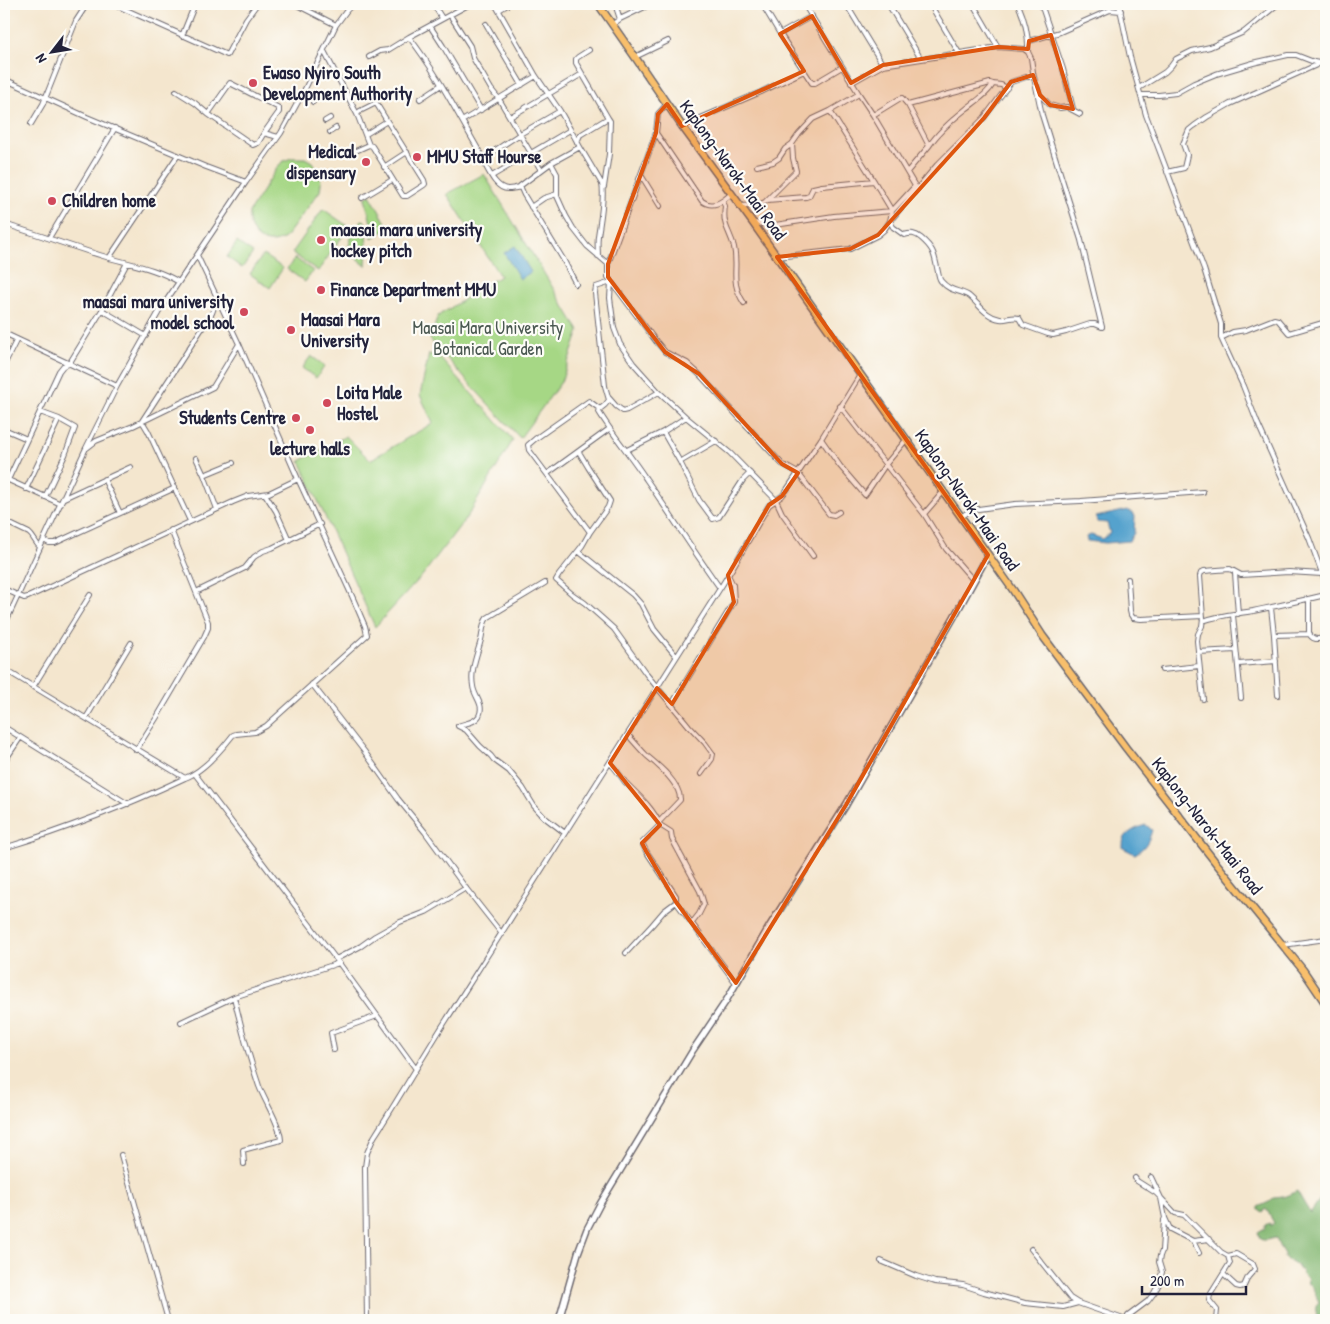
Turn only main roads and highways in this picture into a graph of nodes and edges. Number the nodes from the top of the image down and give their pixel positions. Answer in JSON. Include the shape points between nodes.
{"nodes":[{"id":1,"x":598,"y":4,"type":"edge"},
{"id":2,"x":1326,"y":1004,"type":"edge"}],
"edges":[{"from":1,"to":2,"type":"highway","name":"Kaplong-Narok-Maai Road","via":[[1042,635]]}]}
